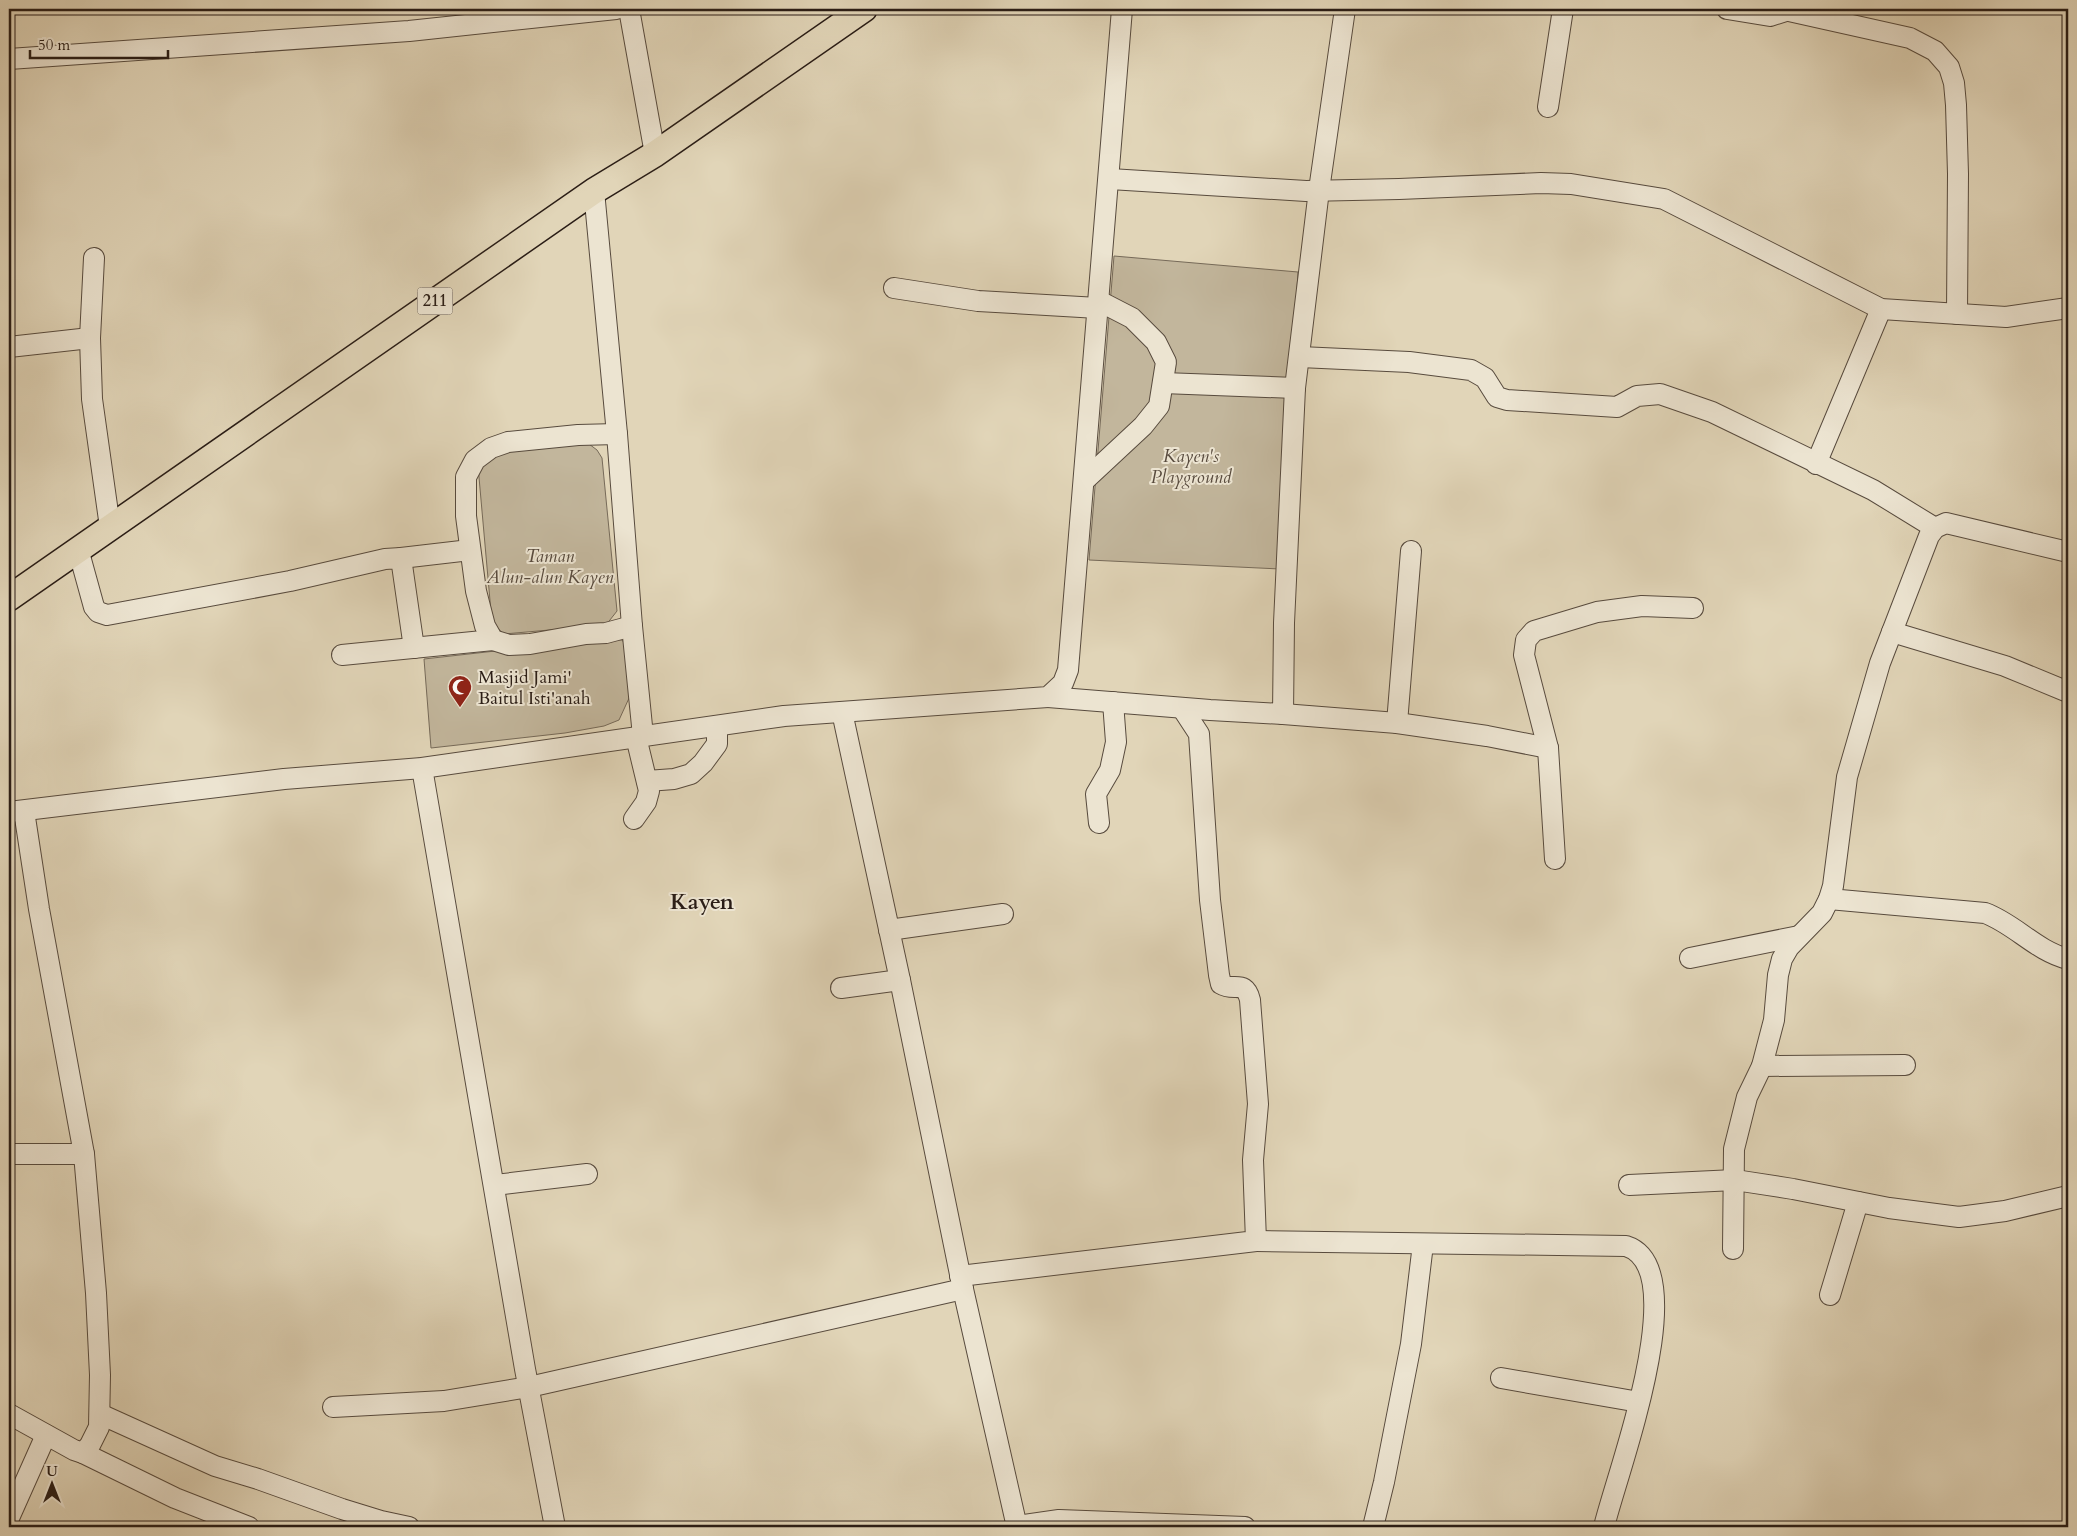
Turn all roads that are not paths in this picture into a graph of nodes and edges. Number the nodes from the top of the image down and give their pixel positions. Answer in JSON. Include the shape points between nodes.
{"nodes":[{"id":1,"x":616,"y":9,"type":"edge"},
{"id":2,"x":628,"y":9,"type":"edge"},
{"id":3,"x":864,"y":9,"type":"edge"},
{"id":4,"x":1122,"y":9,"type":"edge"},
{"id":5,"x":1345,"y":9,"type":"edge"},
{"id":6,"x":1563,"y":9,"type":"edge"},
{"id":7,"x":1727,"y":9,"type":"edge"},
{"id":8,"x":1791,"y":10,"type":"edge"},
{"id":9,"x":9,"y":59,"type":"edge"},
{"id":10,"x":1548,"y":107,"type":"dead end"},
{"id":11,"x":655,"y":154,"type":"junction"},
{"id":12,"x":1110,"y":179,"type":"junction"},
{"id":13,"x":1319,"y":190,"type":"junction"},
{"id":14,"x":594,"y":191,"type":"junction"},
{"id":15,"x":94,"y":258,"type":"dead end"},
{"id":16,"x":894,"y":288,"type":"dead end"},
{"id":17,"x":1099,"y":305,"type":"junction"},
{"id":18,"x":2068,"y":308,"type":"edge"},
{"id":19,"x":1881,"y":309,"type":"junction"},
{"id":20,"x":1956,"y":314,"type":"junction"},
{"id":21,"x":90,"y":338,"type":"junction"},
{"id":22,"x":9,"y":347,"type":"edge"},
{"id":23,"x":1300,"y":357,"type":"junction"},
{"id":24,"x":1164,"y":383,"type":"junction"},
{"id":25,"x":1296,"y":388,"type":"junction"},
{"id":26,"x":617,"y":434,"type":"junction"},
{"id":27,"x":1816,"y":464,"type":"junction"},
{"id":28,"x":1085,"y":480,"type":"junction"},
{"id":29,"x":110,"y":527,"type":"junction"},
{"id":30,"x":1935,"y":528,"type":"junction"},
{"id":31,"x":78,"y":549,"type":"junction"},
{"id":32,"x":470,"y":550,"type":"junction"},
{"id":33,"x":1411,"y":551,"type":"dead end"},
{"id":34,"x":2068,"y":552,"type":"edge"},
{"id":35,"x":401,"y":558,"type":"junction"},
{"id":36,"x":9,"y":598,"type":"edge"},
{"id":37,"x":1693,"y":608,"type":"dead end"},
{"id":38,"x":632,"y":626,"type":"junction"},
{"id":39,"x":1892,"y":632,"type":"junction"},
{"id":40,"x":493,"y":640,"type":"junction"},
{"id":41,"x":414,"y":648,"type":"junction"},
{"id":42,"x":342,"y":655,"type":"dead end"},
{"id":43,"x":2068,"y":692,"type":"edge"},
{"id":44,"x":1048,"y":697,"type":"junction"},
{"id":45,"x":1113,"y":702,"type":"junction"},
{"id":46,"x":1182,"y":708,"type":"junction"},
{"id":47,"x":842,"y":712,"type":"junction"},
{"id":48,"x":1283,"y":714,"type":"junction"},
{"id":49,"x":1397,"y":723,"type":"junction"},
{"id":50,"x":717,"y":726,"type":"junction"},
{"id":51,"x":640,"y":736,"type":"junction"},
{"id":52,"x":1548,"y":748,"type":"junction"},
{"id":53,"x":422,"y":768,"type":"junction"},
{"id":54,"x":647,"y":781,"type":"junction"},
{"id":55,"x":16,"y":811,"type":"edge"},
{"id":56,"x":634,"y":819,"type":"dead end"},
{"id":57,"x":1099,"y":823,"type":"dead end"},
{"id":58,"x":1554,"y":859,"type":"dead end"},
{"id":59,"x":1829,"y":899,"type":"junction"},
{"id":60,"x":1003,"y":914,"type":"dead end"},
{"id":61,"x":889,"y":930,"type":"junction"},
{"id":62,"x":1799,"y":936,"type":"junction"},
{"id":63,"x":1690,"y":958,"type":"dead end"},
{"id":64,"x":2068,"y":959,"type":"edge"},
{"id":65,"x":900,"y":980,"type":"junction"},
{"id":66,"x":841,"y":988,"type":"dead end"},
{"id":67,"x":1905,"y":1065,"type":"dead end"},
{"id":68,"x":1762,"y":1066,"type":"junction"},
{"id":69,"x":9,"y":1154,"type":"edge"},
{"id":70,"x":84,"y":1154,"type":"junction"},
{"id":71,"x":586,"y":1174,"type":"dead end"},
{"id":72,"x":1735,"y":1180,"type":"junction"},
{"id":73,"x":495,"y":1185,"type":"junction"},
{"id":74,"x":1629,"y":1185,"type":"dead end"},
{"id":75,"x":2068,"y":1196,"type":"edge"},
{"id":76,"x":1858,"y":1202,"type":"junction"},
{"id":77,"x":1256,"y":1241,"type":"junction"},
{"id":78,"x":1423,"y":1244,"type":"junction"},
{"id":79,"x":1733,"y":1249,"type":"dead end"},
{"id":80,"x":962,"y":1282,"type":"junction"},
{"id":81,"x":1830,"y":1295,"type":"dead end"},
{"id":82,"x":1501,"y":1378,"type":"dead end"},
{"id":83,"x":529,"y":1387,"type":"junction"},
{"id":84,"x":1639,"y":1402,"type":"junction"},
{"id":85,"x":333,"y":1406,"type":"dead end"},
{"id":86,"x":9,"y":1414,"type":"edge"},
{"id":87,"x":100,"y":1421,"type":"junction"},
{"id":88,"x":46,"y":1435,"type":"junction"},
{"id":89,"x":87,"y":1449,"type":"junction"},
{"id":90,"x":9,"y":1518,"type":"edge"},
{"id":91,"x":1016,"y":1526,"type":"edge"},
{"id":92,"x":249,"y":1527,"type":"edge"},
{"id":93,"x":409,"y":1527,"type":"edge"},
{"id":94,"x":555,"y":1527,"type":"edge"},
{"id":95,"x":1245,"y":1527,"type":"edge"},
{"id":96,"x":1373,"y":1527,"type":"edge"},
{"id":97,"x":1604,"y":1527,"type":"edge"}],
"edges":[{"from":1,"to":9,"type":"street","via":[[409,32]]},
{"from":2,"to":11,"type":"street"},
{"from":3,"to":11,"type":"main road","number":"211"},
{"from":4,"to":12,"type":"street"},
{"from":5,"to":13,"type":"street"},
{"from":6,"to":10,"type":"street"},
{"from":7,"to":8,"type":"street","via":[[1770,16]]},
{"from":8,"to":20,"type":"street","via":[[1910,38],[1935,51],[1949,67],[1954,83],[1956,124]]},
{"from":11,"to":14,"type":"main road","number":"211"},
{"from":12,"to":13,"type":"street"},
{"from":12,"to":17,"type":"street"},
{"from":13,"to":19,"type":"street","via":[[1540,183],[1571,184],[1664,199]]},
{"from":13,"to":23,"type":"street"},
{"from":14,"to":26,"type":"street"},
{"from":14,"to":29,"type":"main road","number":"211"},
{"from":15,"to":21,"type":"street"},
{"from":16,"to":17,"type":"street","via":[[978,301]]},
{"from":17,"to":24,"type":"street","via":[[1132,318],[1156,342],[1166,362]]},
{"from":17,"to":28,"type":"street"},
{"from":18,"to":20,"type":"street","via":[[2006,317]]},
{"from":19,"to":20,"type":"street"},
{"from":19,"to":27,"type":"street"},
{"from":21,"to":22,"type":"street"},
{"from":21,"to":29,"type":"street","via":[[92,399]]},
{"from":23,"to":25,"type":"street"},
{"from":23,"to":27,"type":"street","via":[[1409,362],[1471,370],[1485,378],[1497,397],[1507,400],[1617,408],[1636,396],[1660,394],[1712,412]]},
{"from":24,"to":25,"type":"street"},
{"from":24,"to":28,"type":"street","via":[[1159,406],[1143,426]]},
{"from":25,"to":48,"type":"street","via":[[1284,623]]},
{"from":26,"to":32,"type":"street","via":[[508,442],[491,448],[475,460],[466,477]]},
{"from":26,"to":38,"type":"street"},
{"from":27,"to":30,"type":"street","via":[[1873,490]]},
{"from":28,"to":44,"type":"street","via":[[1068,670],[1063,684]]},
{"from":29,"to":31,"type":"main road","number":"211"},
{"from":30,"to":34,"type":"street","via":[[1946,523]]},
{"from":30,"to":39,"type":"street"},
{"from":31,"to":35,"type":"street","via":[[94,607],[106,615]]},
{"from":31,"to":36,"type":"main road","number":"211"},
{"from":32,"to":35,"type":"street"},
{"from":32,"to":40,"type":"street","via":[[476,591],[485,626]]},
{"from":33,"to":49,"type":"street"},
{"from":35,"to":41,"type":"street"},
{"from":37,"to":52,"type":"street","via":[[1642,606],[1597,612],[1534,631],[1526,640],[1524,655]]},
{"from":38,"to":40,"type":"street","via":[[530,644],[510,645]]},
{"from":38,"to":51,"type":"street"},
{"from":39,"to":43,"type":"street","via":[[2005,666]]},
{"from":39,"to":59,"type":"street","via":[[1847,777]]},
{"from":40,"to":41,"type":"street"},
{"from":41,"to":42,"type":"street"},
{"from":44,"to":45,"type":"street"},
{"from":44,"to":47,"type":"street"},
{"from":45,"to":46,"type":"street"},
{"from":45,"to":57,"type":"street","via":[[1116,742],[1110,770],[1096,794]]},
{"from":46,"to":48,"type":"street"},
{"from":46,"to":77,"type":"street","via":[[1199,734],[1210,900],[1221,984],[1243,988],[1250,1000],[1258,1104],[1253,1160]]},
{"from":47,"to":50,"type":"street"},
{"from":47,"to":61,"type":"street"},
{"from":48,"to":49,"type":"street"},
{"from":49,"to":52,"type":"street"},
{"from":50,"to":51,"type":"street"},
{"from":50,"to":54,"type":"street","via":[[717,744],[691,774]]},
{"from":51,"to":53,"type":"street"},
{"from":51,"to":54,"type":"street"},
{"from":52,"to":58,"type":"street"},
{"from":53,"to":55,"type":"street","via":[[284,779]]},
{"from":53,"to":73,"type":"street"},
{"from":54,"to":56,"type":"street","via":[[646,802]]},
{"from":55,"to":70,"type":"street","via":[[39,910]]},
{"from":59,"to":62,"type":"street","via":[[1822,913]]},
{"from":59,"to":64,"type":"street","via":[[1985,913],[1998,918],[2037,946]]},
{"from":60,"to":61,"type":"street"},
{"from":61,"to":65,"type":"street"},
{"from":62,"to":63,"type":"street"},
{"from":62,"to":68,"type":"street","via":[[1782,959],[1774,1020]]},
{"from":65,"to":66,"type":"street"},
{"from":65,"to":80,"type":"street"},
{"from":67,"to":68,"type":"street"},
{"from":68,"to":72,"type":"street","via":[[1741,1118],[1734,1149]]},
{"from":69,"to":70,"type":"street"},
{"from":70,"to":87,"type":"street","via":[[96,1292]]},
{"from":71,"to":73,"type":"street"},
{"from":72,"to":74,"type":"street"},
{"from":72,"to":76,"type":"street"},
{"from":72,"to":79,"type":"street"},
{"from":73,"to":83,"type":"street"},
{"from":75,"to":76,"type":"street","via":[[2005,1211],[1959,1217]]},
{"from":76,"to":81,"type":"street"},
{"from":77,"to":78,"type":"street"},
{"from":77,"to":80,"type":"street"},
{"from":78,"to":84,"type":"street","via":[[1626,1246],[1638,1252],[1650,1271],[1655,1308],[1647,1374]]},
{"from":78,"to":96,"type":"street","via":[[1411,1344]]},
{"from":80,"to":83,"type":"street"},
{"from":80,"to":91,"type":"street"},
{"from":82,"to":84,"type":"street"},
{"from":83,"to":85,"type":"street","via":[[444,1401]]},
{"from":83,"to":94,"type":"street"},
{"from":84,"to":97,"type":"street"},
{"from":86,"to":88,"type":"street"},
{"from":87,"to":89,"type":"street"},
{"from":87,"to":93,"type":"street","via":[[215,1466],[258,1478],[349,1512]]},
{"from":88,"to":89,"type":"street","via":[[74,1450]]},
{"from":88,"to":90,"type":"street"},
{"from":89,"to":92,"type":"street","via":[[175,1498]]},
{"from":91,"to":95,"type":"street","via":[[1059,1520]]}]}
